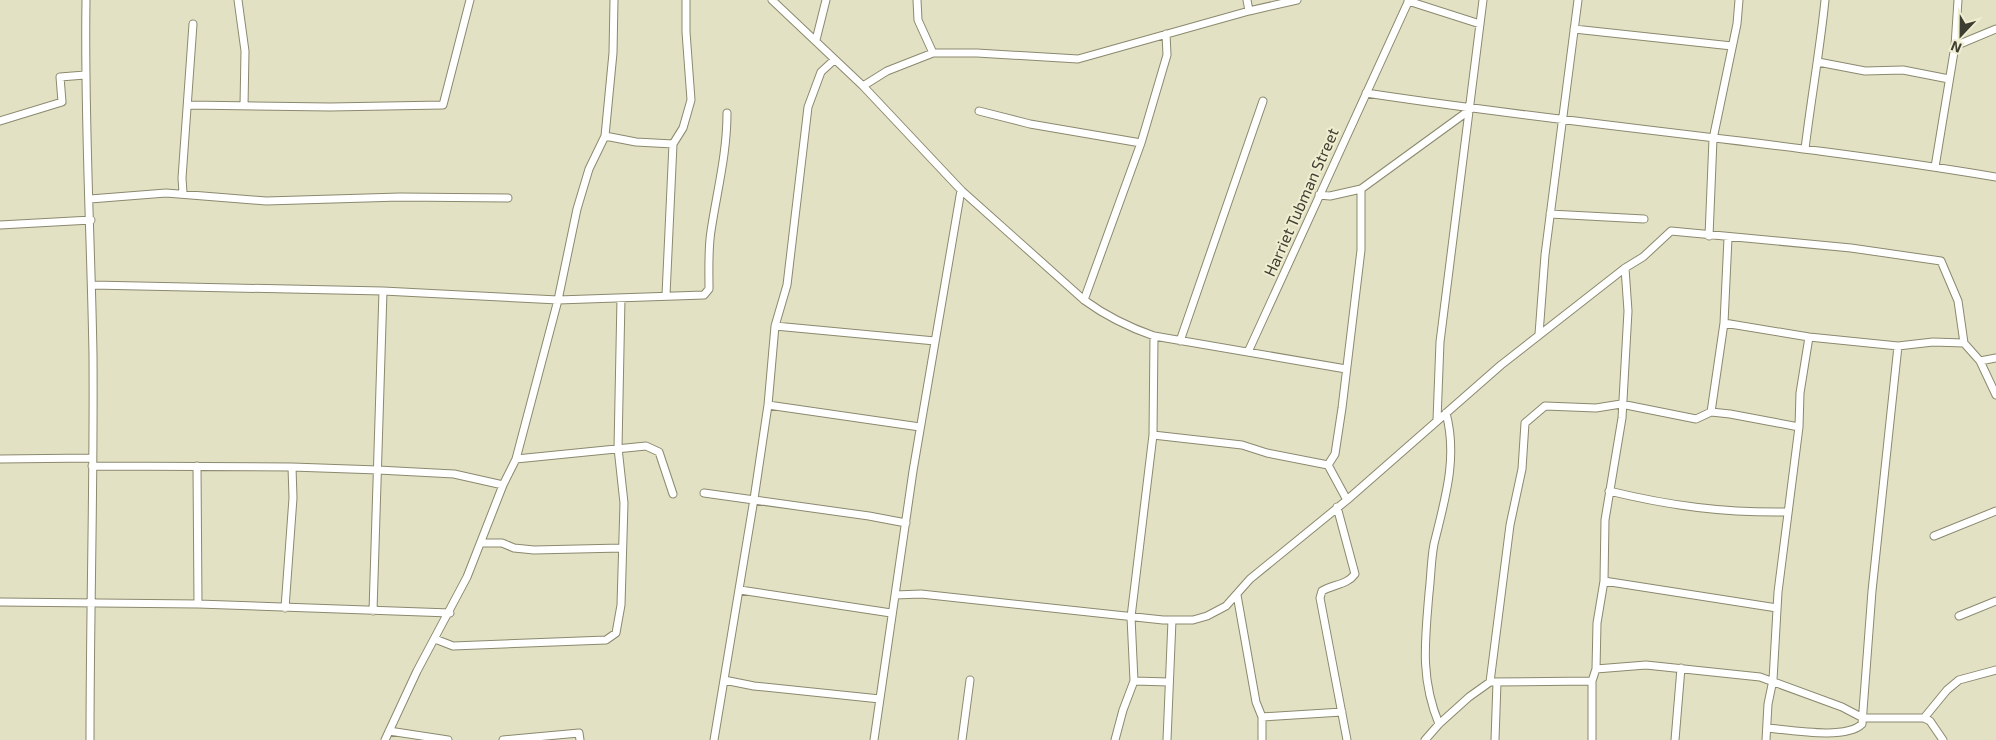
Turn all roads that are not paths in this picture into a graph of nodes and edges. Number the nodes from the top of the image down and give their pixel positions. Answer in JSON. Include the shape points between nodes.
{"nodes":[{"id":1,"x":86,"y":0,"type":"edge"},
{"id":2,"x":238,"y":0,"type":"edge"},
{"id":3,"x":470,"y":0,"type":"edge"},
{"id":4,"x":614,"y":0,"type":"edge"},
{"id":5,"x":686,"y":0,"type":"edge"},
{"id":6,"x":772,"y":0,"type":"edge"},
{"id":7,"x":826,"y":0,"type":"edge"},
{"id":8,"x":917,"y":0,"type":"edge"},
{"id":9,"x":1247,"y":0,"type":"edge"},
{"id":10,"x":1296,"y":0,"type":"edge"},
{"id":11,"x":1408,"y":0,"type":"edge"},
{"id":12,"x":1483,"y":0,"type":"edge"},
{"id":13,"x":1578,"y":0,"type":"edge"},
{"id":14,"x":1739,"y":0,"type":"edge"},
{"id":15,"x":1825,"y":0,"type":"edge"},
{"id":16,"x":1958,"y":0,"type":"edge"},
{"id":17,"x":1248,"y":11,"type":"junction"},
{"id":18,"x":193,"y":24,"type":"dead end"},
{"id":19,"x":1480,"y":24,"type":"junction"},
{"id":20,"x":1574,"y":29,"type":"junction"},
{"id":21,"x":1996,"y":29,"type":"edge"},
{"id":22,"x":1166,"y":34,"type":"junction"},
{"id":23,"x":816,"y":40,"type":"junction"},
{"id":24,"x":1732,"y":46,"type":"junction"},
{"id":25,"x":1954,"y":46,"type":"junction"},
{"id":26,"x":934,"y":53,"type":"junction"},
{"id":27,"x":834,"y":60,"type":"junction"},
{"id":28,"x":1818,"y":62,"type":"junction"},
{"id":29,"x":85,"y":75,"type":"junction"},
{"id":30,"x":1949,"y":79,"type":"junction"},
{"id":31,"x":863,"y":86,"type":"junction"},
{"id":32,"x":1366,"y":93,"type":"junction"},
{"id":33,"x":1263,"y":101,"type":"dead end"},
{"id":34,"x":189,"y":105,"type":"junction"},
{"id":35,"x":244,"y":106,"type":"junction"},
{"id":36,"x":1471,"y":109,"type":"junction"},
{"id":37,"x":979,"y":112,"type":"dead end"},
{"id":38,"x":727,"y":113,"type":"dead end"},
{"id":39,"x":1561,"y":119,"type":"junction"},
{"id":40,"x":0,"y":121,"type":"edge"},
{"id":41,"x":604,"y":136,"type":"junction"},
{"id":42,"x":1713,"y":139,"type":"junction"},
{"id":43,"x":1142,"y":143,"type":"junction"},
{"id":44,"x":673,"y":144,"type":"junction"},
{"id":45,"x":1805,"y":149,"type":"junction"},
{"id":46,"x":1934,"y":167,"type":"junction"},
{"id":47,"x":1996,"y":177,"type":"edge"},
{"id":48,"x":1361,"y":189,"type":"junction"},
{"id":49,"x":961,"y":190,"type":"junction"},
{"id":50,"x":183,"y":193,"type":"junction"},
{"id":51,"x":1319,"y":195,"type":"junction"},
{"id":52,"x":508,"y":198,"type":"dead end"},
{"id":53,"x":90,"y":199,"type":"junction"},
{"id":54,"x":1550,"y":214,"type":"junction"},
{"id":55,"x":90,"y":220,"type":"junction"},
{"id":56,"x":1644,"y":220,"type":"dead end"},
{"id":57,"x":0,"y":225,"type":"edge"},
{"id":58,"x":1709,"y":236,"type":"junction"},
{"id":59,"x":1728,"y":238,"type":"junction"},
{"id":60,"x":1625,"y":268,"type":"junction"},
{"id":61,"x":92,"y":285,"type":"junction"},
{"id":62,"x":383,"y":291,"type":"junction"},
{"id":63,"x":666,"y":295,"type":"junction"},
{"id":64,"x":621,"y":298,"type":"junction"},
{"id":65,"x":558,"y":300,"type":"junction"},
{"id":66,"x":1084,"y":300,"type":"junction"},
{"id":67,"x":1724,"y":323,"type":"junction"},
{"id":68,"x":775,"y":326,"type":"junction"},
{"id":69,"x":1539,"y":334,"type":"junction"},
{"id":70,"x":1154,"y":336,"type":"junction"},
{"id":71,"x":1809,"y":337,"type":"junction"},
{"id":72,"x":935,"y":341,"type":"junction"},
{"id":73,"x":1180,"y":341,"type":"junction"},
{"id":74,"x":1964,"y":343,"type":"junction"},
{"id":75,"x":1898,"y":346,"type":"junction"},
{"id":76,"x":1248,"y":352,"type":"junction"},
{"id":77,"x":1996,"y":358,"type":"edge"},
{"id":78,"x":1980,"y":361,"type":"junction"},
{"id":79,"x":1346,"y":369,"type":"junction"},
{"id":80,"x":1996,"y":395,"type":"edge"},
{"id":81,"x":1621,"y":404,"type":"junction"},
{"id":82,"x":768,"y":405,"type":"junction"},
{"id":83,"x":1711,"y":412,"type":"junction"},
{"id":84,"x":1446,"y":413,"type":"junction"},
{"id":85,"x":1437,"y":420,"type":"junction"},
{"id":86,"x":920,"y":427,"type":"junction"},
{"id":87,"x":1799,"y":427,"type":"junction"},
{"id":88,"x":1153,"y":435,"type":"junction"},
{"id":89,"x":618,"y":448,"type":"junction"},
{"id":90,"x":0,"y":458,"type":"edge"},
{"id":91,"x":516,"y":459,"type":"junction"},
{"id":92,"x":92,"y":462,"type":"junction"},
{"id":93,"x":1328,"y":465,"type":"junction"},
{"id":94,"x":197,"y":466,"type":"junction"},
{"id":95,"x":292,"y":467,"type":"junction"},
{"id":96,"x":378,"y":470,"type":"junction"},
{"id":97,"x":503,"y":485,"type":"junction"},
{"id":98,"x":1610,"y":491,"type":"junction"},
{"id":99,"x":673,"y":494,"type":"dead end"},
{"id":100,"x":704,"y":494,"type":"dead end"},
{"id":101,"x":754,"y":500,"type":"junction"},
{"id":102,"x":1347,"y":500,"type":"junction"},
{"id":103,"x":1337,"y":508,"type":"junction"},
{"id":104,"x":1996,"y":511,"type":"edge"},
{"id":105,"x":1788,"y":512,"type":"junction"},
{"id":106,"x":906,"y":523,"type":"junction"},
{"id":107,"x":1934,"y":536,"type":"dead end"},
{"id":108,"x":481,"y":543,"type":"junction"},
{"id":109,"x":622,"y":548,"type":"junction"},
{"id":110,"x":1604,"y":581,"type":"junction"},
{"id":111,"x":740,"y":590,"type":"junction"},
{"id":112,"x":895,"y":595,"type":"junction"},
{"id":113,"x":1237,"y":595,"type":"junction"},
{"id":114,"x":1996,"y":601,"type":"edge"},
{"id":115,"x":0,"y":602,"type":"edge"},
{"id":116,"x":91,"y":603,"type":"junction"},
{"id":117,"x":198,"y":604,"type":"junction"},
{"id":118,"x":285,"y":608,"type":"junction"},
{"id":119,"x":1777,"y":608,"type":"junction"},
{"id":120,"x":373,"y":612,"type":"junction"},
{"id":121,"x":892,"y":612,"type":"junction"},
{"id":122,"x":450,"y":613,"type":"junction"},
{"id":123,"x":1959,"y":616,"type":"dead end"},
{"id":124,"x":1131,"y":617,"type":"junction"},
{"id":125,"x":1172,"y":620,"type":"junction"},
{"id":126,"x":435,"y":639,"type":"junction"},
{"id":127,"x":1681,"y":668,"type":"junction"},
{"id":128,"x":1596,"y":669,"type":"junction"},
{"id":129,"x":1996,"y":670,"type":"edge"},
{"id":130,"x":724,"y":680,"type":"junction"},
{"id":131,"x":970,"y":680,"type":"dead end"},
{"id":132,"x":1773,"y":680,"type":"junction"},
{"id":133,"x":1134,"y":681,"type":"junction"},
{"id":134,"x":1592,"y":681,"type":"junction"},
{"id":135,"x":1168,"y":682,"type":"junction"},
{"id":136,"x":1493,"y":682,"type":"junction"},
{"id":137,"x":880,"y":699,"type":"junction"},
{"id":138,"x":1342,"y":712,"type":"junction"},
{"id":139,"x":1262,"y":717,"type":"junction"},
{"id":140,"x":1863,"y":718,"type":"junction"},
{"id":141,"x":1924,"y":718,"type":"junction"},
{"id":142,"x":1439,"y":724,"type":"junction"},
{"id":143,"x":1767,"y":728,"type":"junction"},
{"id":144,"x":389,"y":731,"type":"junction"},
{"id":145,"x":90,"y":740,"type":"edge"},
{"id":146,"x":385,"y":740,"type":"edge"},
{"id":147,"x":448,"y":740,"type":"edge"},
{"id":148,"x":503,"y":740,"type":"edge"},
{"id":149,"x":580,"y":740,"type":"edge"},
{"id":150,"x":714,"y":740,"type":"edge"},
{"id":151,"x":875,"y":740,"type":"edge"},
{"id":152,"x":962,"y":740,"type":"edge"},
{"id":153,"x":1115,"y":740,"type":"edge"},
{"id":154,"x":1167,"y":740,"type":"edge"},
{"id":155,"x":1262,"y":740,"type":"edge"},
{"id":156,"x":1347,"y":740,"type":"edge"},
{"id":157,"x":1425,"y":740,"type":"edge"},
{"id":158,"x":1494,"y":740,"type":"edge"},
{"id":159,"x":1592,"y":740,"type":"edge"},
{"id":160,"x":1675,"y":740,"type":"edge"},
{"id":161,"x":1766,"y":740,"type":"edge"},
{"id":162,"x":1944,"y":740,"type":"edge"}],
"edges":[{"from":1,"to":29,"type":"street"},
{"from":2,"to":35,"type":"street","via":[[245,51]]},
{"from":3,"to":35,"type":"street","via":[[443,105]]},
{"from":4,"to":41,"type":"street","via":[[613,53]]},
{"from":5,"to":44,"type":"street","via":[[691,100],[683,128]]},
{"from":6,"to":23,"type":"street"},
{"from":7,"to":23,"type":"street"},
{"from":8,"to":26,"type":"street","via":[[918,20]]},
{"from":9,"to":17,"type":"street"},
{"from":10,"to":17,"type":"street"},
{"from":11,"to":19,"type":"street"},
{"from":11,"to":32,"type":"street","name":"Harriet Tubman Street"},
{"from":12,"to":19,"type":"street"},
{"from":13,"to":20,"type":"street"},
{"from":14,"to":24,"type":"street"},
{"from":15,"to":28,"type":"street"},
{"from":16,"to":25,"type":"street"},
{"from":17,"to":22,"type":"street"},
{"from":18,"to":34,"type":"street"},
{"from":19,"to":36,"type":"street"},
{"from":20,"to":24,"type":"street"},
{"from":20,"to":39,"type":"street"},
{"from":21,"to":25,"type":"street"},
{"from":22,"to":26,"type":"street","via":[[1078,58]]},
{"from":22,"to":43,"type":"street","via":[[1168,55]]},
{"from":23,"to":27,"type":"street"},
{"from":24,"to":42,"type":"street"},
{"from":25,"to":30,"type":"street"},
{"from":26,"to":31,"type":"street","via":[[887,71]]},
{"from":27,"to":31,"type":"street"},
{"from":27,"to":68,"type":"street","via":[[821,72],[808,108],[786,285]]},
{"from":28,"to":30,"type":"street","via":[[1865,71],[1903,70]]},
{"from":28,"to":45,"type":"street"},
{"from":29,"to":40,"type":"street","via":[[60,77],[62,102]]},
{"from":29,"to":53,"type":"street"},
{"from":30,"to":46,"type":"street"},
{"from":31,"to":49,"type":"street"},
{"from":32,"to":36,"type":"street"},
{"from":32,"to":51,"type":"street","name":"Harriet Tubman Street"},
{"from":33,"to":73,"type":"street"},
{"from":34,"to":35,"type":"street"},
{"from":34,"to":50,"type":"street"},
{"from":36,"to":39,"type":"street"},
{"from":36,"to":48,"type":"street"},
{"from":36,"to":85,"type":"street","via":[[1440,342]]},
{"from":37,"to":43,"type":"street"},
{"from":38,"to":63,"type":"street","via":[[722,175],[710,232],[708,289],[704,295]]},
{"from":39,"to":42,"type":"street"},
{"from":39,"to":54,"type":"street"},
{"from":41,"to":44,"type":"street"},
{"from":41,"to":65,"type":"street","via":[[582,193]]},
{"from":42,"to":45,"type":"street"},
{"from":42,"to":58,"type":"street"},
{"from":43,"to":66,"type":"street"},
{"from":44,"to":63,"type":"street"},
{"from":45,"to":46,"type":"street"},
{"from":46,"to":47,"type":"street"},
{"from":48,"to":51,"type":"street","via":[[1330,196]]},
{"from":48,"to":79,"type":"street","via":[[1361,250]]},
{"from":49,"to":66,"type":"street"},
{"from":49,"to":72,"type":"street"},
{"from":50,"to":52,"type":"street","via":[[266,201]]},
{"from":50,"to":53,"type":"street"},
{"from":51,"to":76,"type":"street","name":"Harriet Tubman Street"},
{"from":53,"to":55,"type":"street"},
{"from":54,"to":56,"type":"street"},
{"from":54,"to":69,"type":"street"},
{"from":55,"to":57,"type":"street"},
{"from":55,"to":61,"type":"street"},
{"from":58,"to":59,"type":"street"},
{"from":58,"to":60,"type":"street","via":[[1671,231],[1643,257]]},
{"from":59,"to":67,"type":"street"},
{"from":59,"to":74,"type":"street","via":[[1790,242],[1941,261],[1958,301]]},
{"from":60,"to":69,"type":"street"},
{"from":60,"to":81,"type":"street","via":[[1628,311]]},
{"from":61,"to":62,"type":"street"},
{"from":61,"to":92,"type":"street"},
{"from":62,"to":65,"type":"street"},
{"from":62,"to":96,"type":"street"},
{"from":63,"to":64,"type":"street"},
{"from":64,"to":65,"type":"street"},
{"from":64,"to":89,"type":"street"},
{"from":65,"to":91,"type":"street"},
{"from":66,"to":70,"type":"street","via":[[1103,314]]},
{"from":67,"to":71,"type":"street"},
{"from":67,"to":83,"type":"street"},
{"from":68,"to":72,"type":"street"},
{"from":68,"to":82,"type":"street"},
{"from":69,"to":84,"type":"street"},
{"from":70,"to":73,"type":"street"},
{"from":70,"to":88,"type":"street"},
{"from":71,"to":75,"type":"street"},
{"from":71,"to":87,"type":"street","via":[[1800,393]]},
{"from":72,"to":86,"type":"street"},
{"from":73,"to":76,"type":"street"},
{"from":74,"to":75,"type":"street"},
{"from":74,"to":78,"type":"street"},
{"from":75,"to":140,"type":"street","via":[[1872,592]]},
{"from":76,"to":79,"type":"street"},
{"from":77,"to":78,"type":"street"},
{"from":78,"to":80,"type":"street"},
{"from":79,"to":93,"type":"street","via":[[1335,454]]},
{"from":81,"to":83,"type":"street","via":[[1696,419]]},
{"from":81,"to":98,"type":"street","via":[[1622,418]]},
{"from":81,"to":136,"type":"street","via":[[1596,408],[1545,406],[1525,423],[1522,469],[1510,525]]},
{"from":82,"to":86,"type":"street"},
{"from":82,"to":101,"type":"street"},
{"from":83,"to":87,"type":"street"},
{"from":84,"to":85,"type":"street"},
{"from":84,"to":142,"type":"street","via":[[1452,440],[1450,470],[1434,546],[1424,657],[1431,703]]},
{"from":85,"to":102,"type":"street"},
{"from":86,"to":106,"type":"street"},
{"from":87,"to":105,"type":"street"},
{"from":88,"to":93,"type":"street","via":[[1242,445]]},
{"from":88,"to":124,"type":"street"},
{"from":89,"to":91,"type":"street"},
{"from":89,"to":99,"type":"street","via":[[646,446],[659,452]]},
{"from":89,"to":109,"type":"street","via":[[624,503]]},
{"from":90,"to":92,"type":"street"},
{"from":91,"to":97,"type":"street"},
{"from":92,"to":94,"type":"street"},
{"from":92,"to":116,"type":"street"},
{"from":93,"to":102,"type":"street"},
{"from":94,"to":95,"type":"street"},
{"from":94,"to":117,"type":"street"},
{"from":95,"to":96,"type":"street"},
{"from":95,"to":118,"type":"street","via":[[293,498]]},
{"from":96,"to":97,"type":"street","via":[[454,474]]},
{"from":96,"to":120,"type":"street"},
{"from":97,"to":108,"type":"street"},
{"from":98,"to":105,"type":"street","via":[[1720,511]]},
{"from":98,"to":110,"type":"street","via":[[1605,520]]},
{"from":100,"to":101,"type":"street"},
{"from":101,"to":106,"type":"street"},
{"from":101,"to":111,"type":"street"},
{"from":102,"to":103,"type":"street"},
{"from":103,"to":113,"type":"street","via":[[1250,579]]},
{"from":103,"to":138,"type":"street","via":[[1355,574],[1350,581],[1329,586],[1322,591],[1320,598]]},
{"from":104,"to":107,"type":"street"},
{"from":105,"to":119,"type":"street"},
{"from":106,"to":112,"type":"street"},
{"from":108,"to":109,"type":"street","via":[[502,543],[534,550]]},
{"from":108,"to":122,"type":"street"},
{"from":109,"to":126,"type":"street","via":[[619,622],[616,633],[606,640],[453,646]]},
{"from":110,"to":119,"type":"street"},
{"from":110,"to":128,"type":"street","via":[[1597,623]]},
{"from":111,"to":121,"type":"street"},
{"from":111,"to":130,"type":"street"},
{"from":112,"to":121,"type":"street"},
{"from":112,"to":124,"type":"street","via":[[921,594]]},
{"from":113,"to":125,"type":"street","via":[[1226,606],[1207,616]]},
{"from":113,"to":139,"type":"street","via":[[1256,702]]},
{"from":114,"to":123,"type":"street"},
{"from":115,"to":116,"type":"street"},
{"from":116,"to":117,"type":"street"},
{"from":116,"to":145,"type":"street"},
{"from":117,"to":118,"type":"street"},
{"from":118,"to":120,"type":"street"},
{"from":119,"to":132,"type":"street"},
{"from":120,"to":122,"type":"street"},
{"from":121,"to":137,"type":"street"},
{"from":122,"to":126,"type":"street"},
{"from":124,"to":125,"type":"street"},
{"from":124,"to":133,"type":"street"},
{"from":125,"to":135,"type":"street"},
{"from":126,"to":144,"type":"street"},
{"from":127,"to":128,"type":"street","via":[[1646,665]]},
{"from":127,"to":132,"type":"street"},
{"from":127,"to":160,"type":"street"},
{"from":128,"to":134,"type":"street"},
{"from":129,"to":141,"type":"street","via":[[1959,680]]},
{"from":130,"to":137,"type":"street"},
{"from":130,"to":150,"type":"street"},
{"from":131,"to":152,"type":"street"},
{"from":132,"to":140,"type":"street"},
{"from":132,"to":143,"type":"street"},
{"from":133,"to":135,"type":"street"},
{"from":133,"to":153,"type":"street"},
{"from":134,"to":136,"type":"street"},
{"from":134,"to":159,"type":"street"},
{"from":135,"to":154,"type":"street"},
{"from":136,"to":142,"type":"street","via":[[1469,697]]},
{"from":136,"to":158,"type":"street"},
{"from":137,"to":151,"type":"street"},
{"from":138,"to":139,"type":"street"},
{"from":138,"to":156,"type":"street"},
{"from":139,"to":155,"type":"street"},
{"from":140,"to":141,"type":"street"},
{"from":140,"to":143,"type":"street","via":[[1856,731],[1843,734]]},
{"from":141,"to":162,"type":"street"},
{"from":142,"to":157,"type":"street"},
{"from":143,"to":161,"type":"street"},
{"from":144,"to":146,"type":"street"},
{"from":144,"to":147,"type":"street"},
{"from":148,"to":149,"type":"street","via":[[579,733]]}]}
